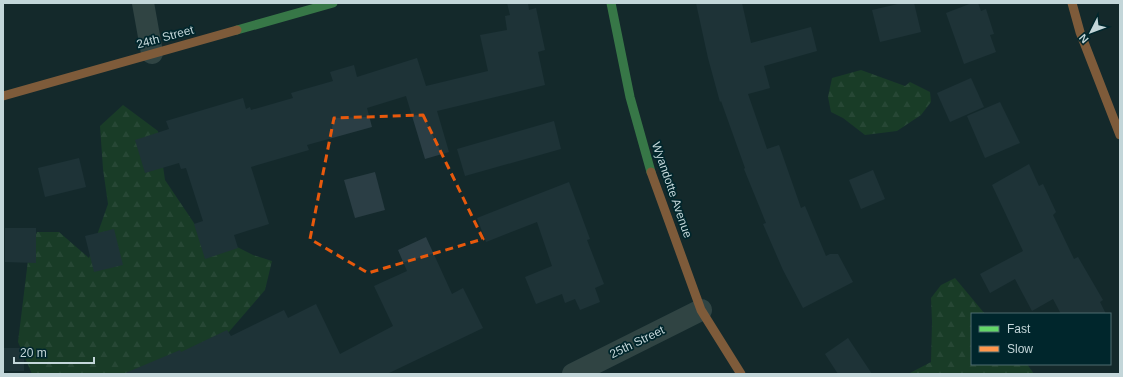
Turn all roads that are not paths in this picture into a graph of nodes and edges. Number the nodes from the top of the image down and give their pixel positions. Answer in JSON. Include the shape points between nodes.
{"nodes":[{"id":1,"x":143,"y":3,"type":"edge"},
{"id":2,"x":333,"y":3,"type":"edge"},
{"id":3,"x":611,"y":3,"type":"edge"},
{"id":4,"x":1072,"y":3,"type":"edge"},
{"id":5,"x":152,"y":53,"type":"junction"},
{"id":6,"x":3,"y":96,"type":"edge"},
{"id":7,"x":1120,"y":135,"type":"edge"},
{"id":8,"x":702,"y":310,"type":"junction"},
{"id":9,"x":573,"y":374,"type":"edge"},
{"id":10,"x":741,"y":374,"type":"edge"}],
"edges":[{"from":1,"to":5,"type":"street"},
{"from":2,"to":5,"type":"street","name":"24th Street"},
{"from":3,"to":8,"type":"street","name":"Wyandotte Avenue","via":[[630,97],[648,164]]},
{"from":4,"to":7,"type":"street"},
{"from":5,"to":6,"type":"street","name":"24th Street"},
{"from":8,"to":9,"type":"street","name":"25th Street"},
{"from":8,"to":10,"type":"street","name":"Wyandotte Avenue"}]}
